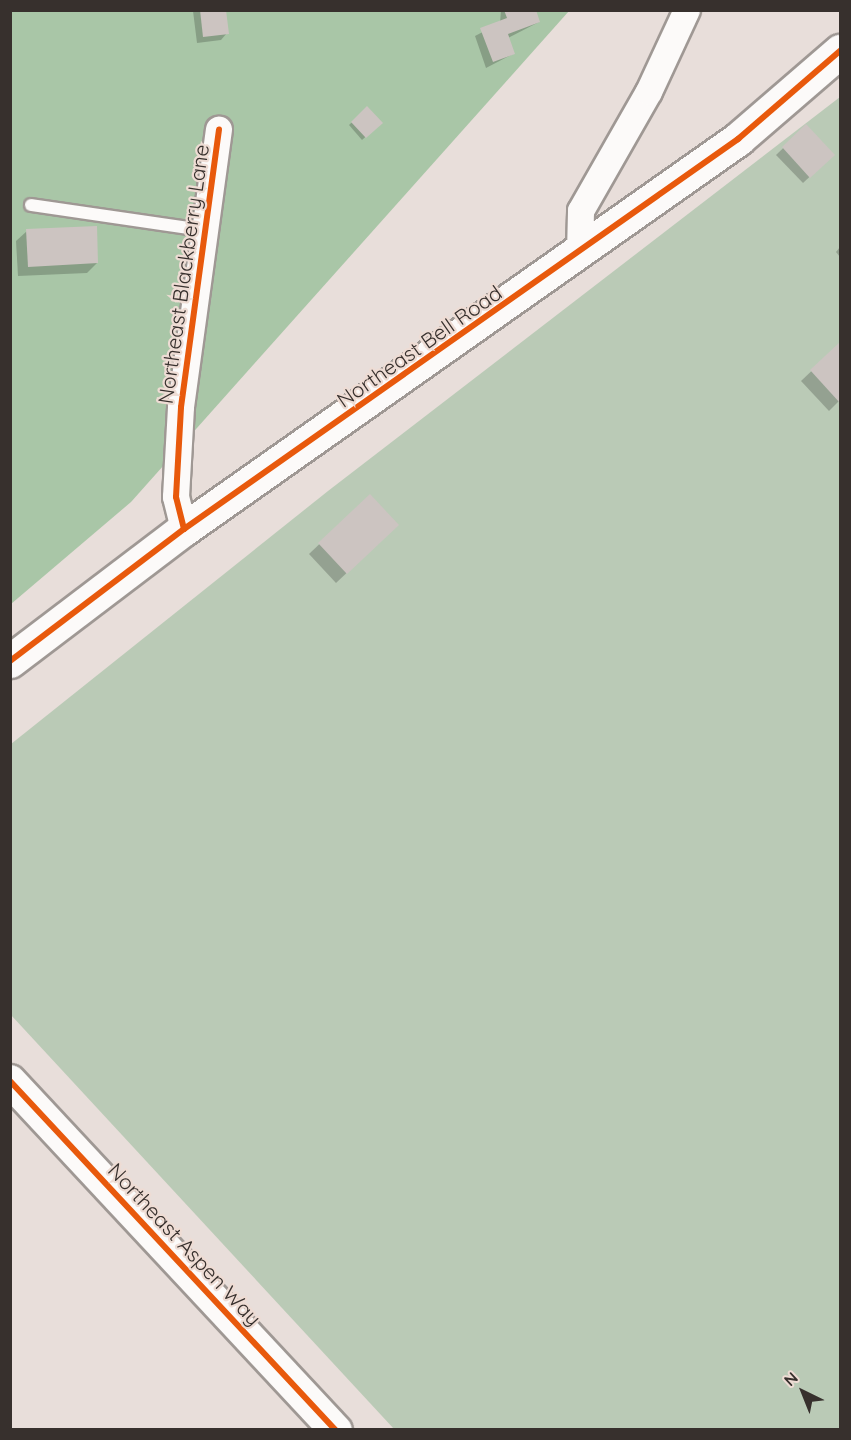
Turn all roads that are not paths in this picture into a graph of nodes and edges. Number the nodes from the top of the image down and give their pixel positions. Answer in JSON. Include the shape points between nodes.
{"nodes":[{"id":1,"x":687,"y":10,"type":"edge"},
{"id":2,"x":840,"y":51,"type":"edge"},
{"id":3,"x":219,"y":130,"type":"dead end"},
{"id":4,"x":30,"y":205,"type":"dead end"},
{"id":5,"x":203,"y":230,"type":"junction"},
{"id":6,"x":580,"y":254,"type":"junction"},
{"id":7,"x":184,"y":529,"type":"junction"},
{"id":8,"x":10,"y":661,"type":"edge"},
{"id":9,"x":10,"y":1082,"type":"edge"},
{"id":10,"x":336,"y":1430,"type":"edge"}],
"edges":[{"from":1,"to":6,"type":"street","via":[[649,92],[581,211]]},
{"from":2,"to":6,"type":"main road","name":"Northeast Bell Road","via":[[738,139]]},
{"from":3,"to":5,"type":"street","name":"Northeast Blackberry Lane"},
{"from":4,"to":5,"type":"lane"},
{"from":5,"to":7,"type":"street","name":"Northeast Blackberry Lane","via":[[176,486]]},
{"from":6,"to":7,"type":"main road","name":"Northeast Bell Road"},
{"from":7,"to":8,"type":"main road","name":"Northeast Bell Road"},
{"from":9,"to":10,"type":"street","name":"Northeast Aspen Way"}]}
